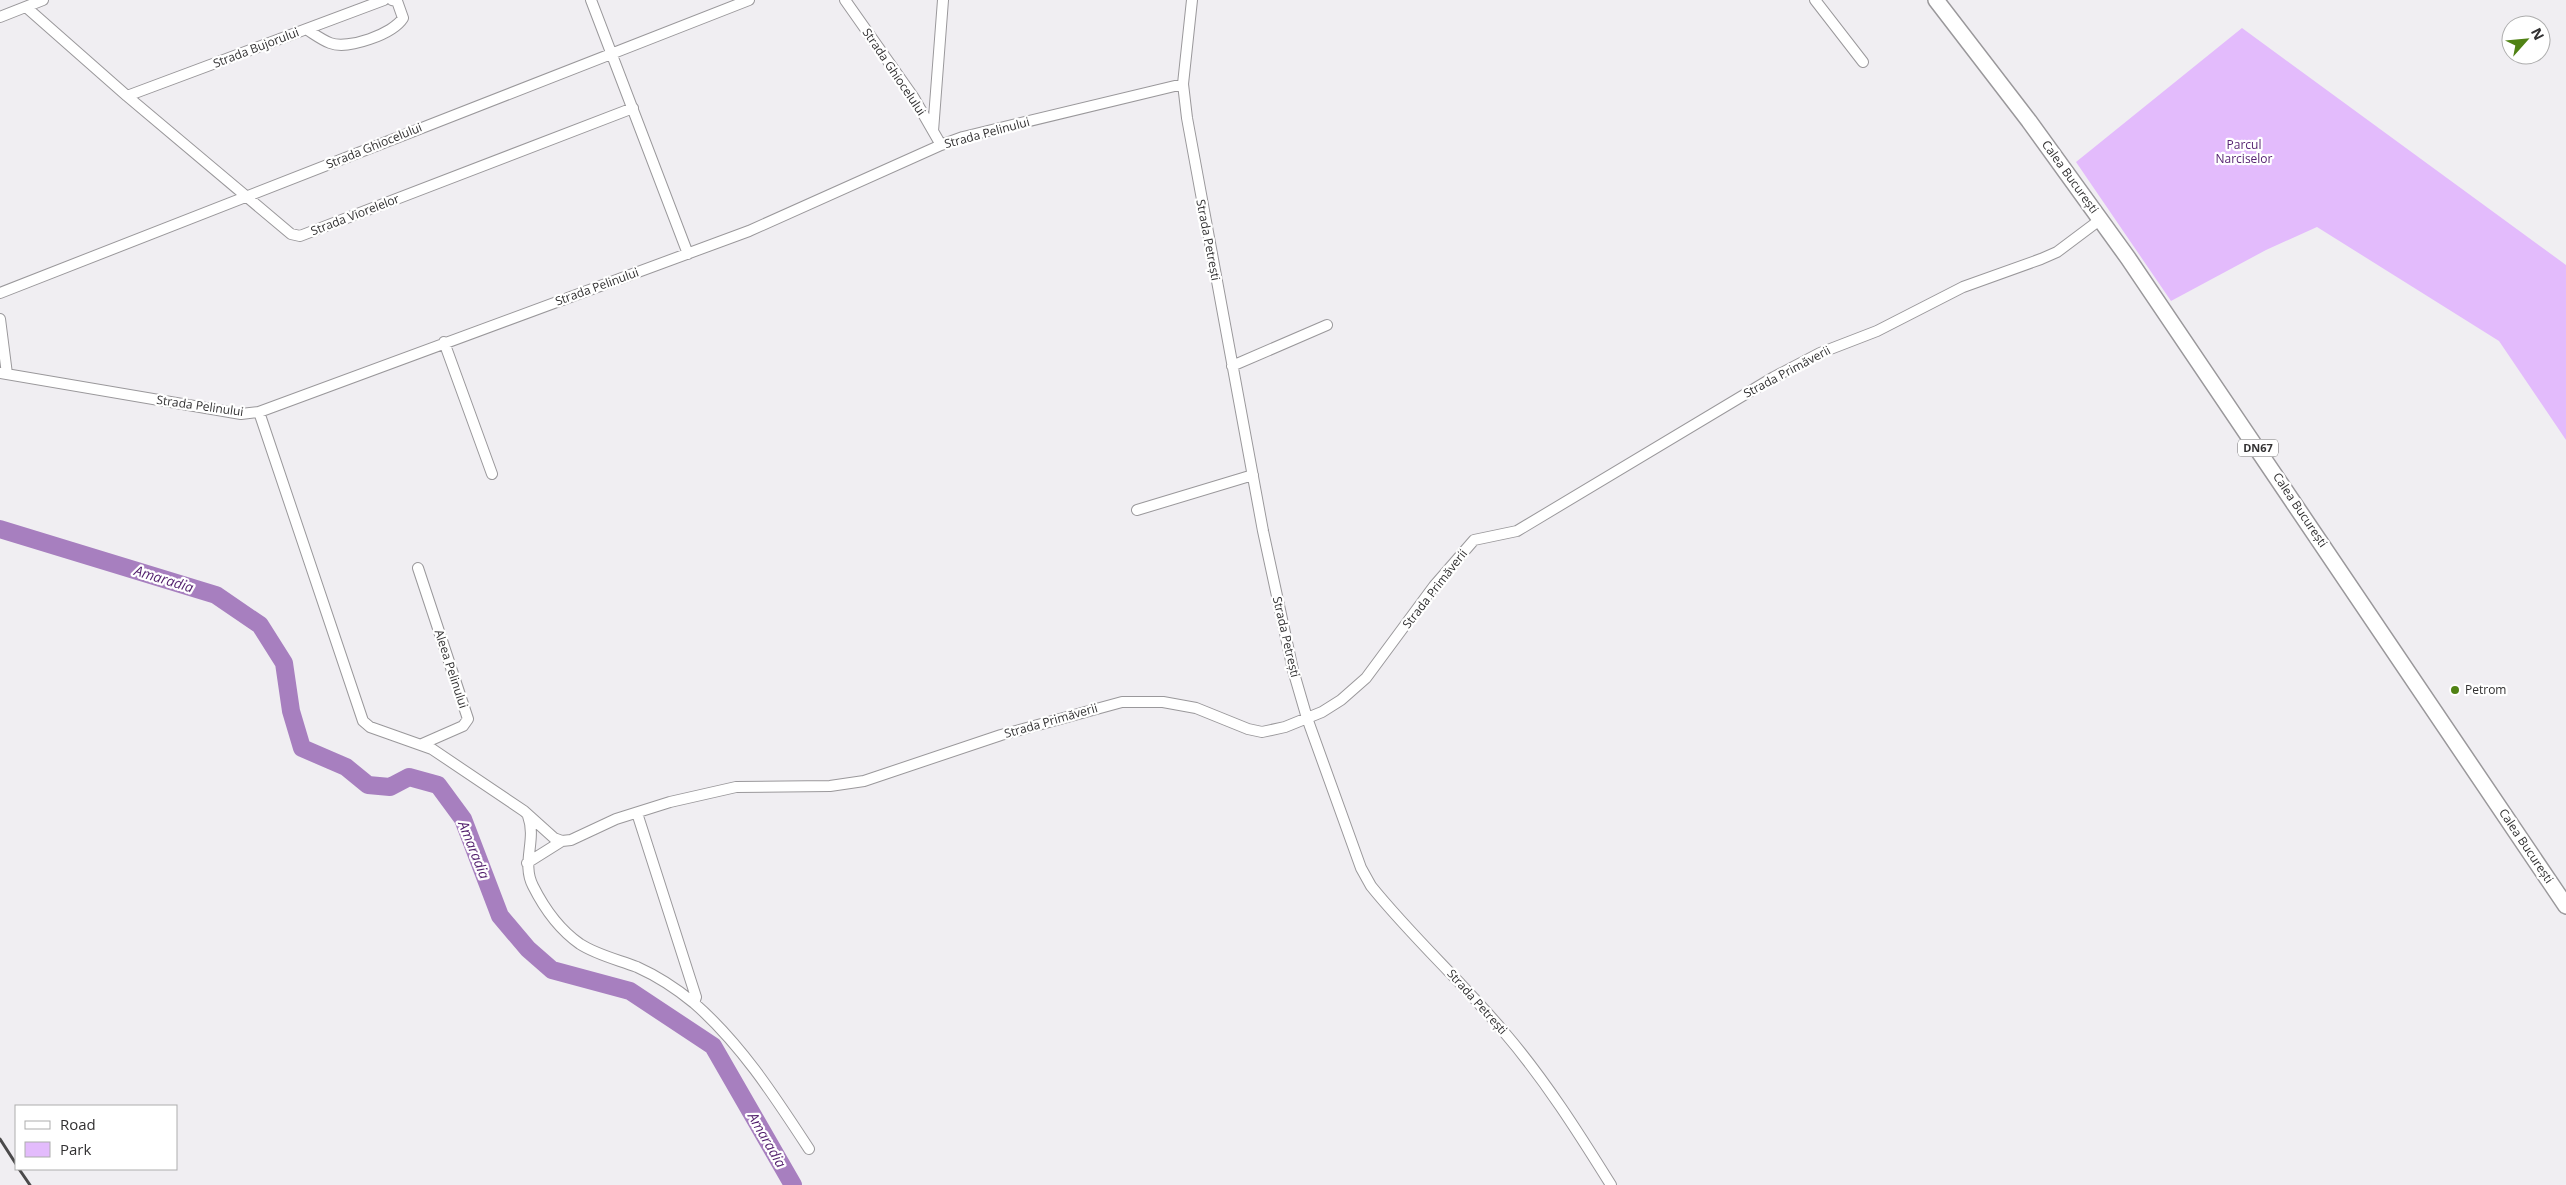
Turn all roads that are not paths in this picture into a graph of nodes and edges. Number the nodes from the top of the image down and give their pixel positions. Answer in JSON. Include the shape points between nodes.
{"nodes":[{"id":1,"x":43,"y":0,"type":"edge"},
{"id":2,"x":384,"y":0,"type":"edge"},
{"id":3,"x":392,"y":0,"type":"edge"},
{"id":4,"x":591,"y":0,"type":"edge"},
{"id":5,"x":749,"y":0,"type":"edge"},
{"id":6,"x":845,"y":0,"type":"edge"},
{"id":7,"x":943,"y":0,"type":"edge"},
{"id":8,"x":1192,"y":0,"type":"edge"},
{"id":9,"x":1815,"y":0,"type":"edge"},
{"id":10,"x":1936,"y":0,"type":"edge"},
{"id":11,"x":26,"y":6,"type":"junction"},
{"id":12,"x":0,"y":17,"type":"edge"},
{"id":13,"x":306,"y":29,"type":"junction"},
{"id":14,"x":612,"y":52,"type":"junction"},
{"id":15,"x":1864,"y":62,"type":"dead end"},
{"id":16,"x":1183,"y":84,"type":"junction"},
{"id":17,"x":127,"y":96,"type":"junction"},
{"id":18,"x":633,"y":108,"type":"junction"},
{"id":19,"x":933,"y":131,"type":"junction"},
{"id":20,"x":941,"y":145,"type":"junction"},
{"id":21,"x":246,"y":196,"type":"junction"},
{"id":22,"x":2101,"y":220,"type":"junction"},
{"id":23,"x":688,"y":254,"type":"junction"},
{"id":24,"x":0,"y":293,"type":"edge"},
{"id":25,"x":0,"y":319,"type":"edge"},
{"id":26,"x":1327,"y":325,"type":"dead end"},
{"id":27,"x":444,"y":342,"type":"junction"},
{"id":28,"x":1232,"y":366,"type":"junction"},
{"id":29,"x":3,"y":373,"type":"edge"},
{"id":30,"x":259,"y":412,"type":"junction"},
{"id":31,"x":492,"y":474,"type":"dead end"},
{"id":32,"x":1253,"y":475,"type":"junction"},
{"id":33,"x":1137,"y":510,"type":"dead end"},
{"id":34,"x":418,"y":568,"type":"dead end"},
{"id":35,"x":1307,"y":718,"type":"junction"},
{"id":36,"x":422,"y":744,"type":"junction"},
{"id":37,"x":637,"y":813,"type":"junction"},
{"id":38,"x":528,"y":815,"type":"junction"},
{"id":39,"x":562,"y":841,"type":"junction"},
{"id":40,"x":527,"y":863,"type":"junction"},
{"id":41,"x":2566,"y":906,"type":"edge"},
{"id":42,"x":694,"y":1003,"type":"junction"},
{"id":43,"x":809,"y":1149,"type":"dead end"},
{"id":44,"x":1611,"y":1185,"type":"edge"}],
"edges":[{"from":1,"to":11,"type":"street"},
{"from":2,"to":13,"type":"street","name":"Strada Bujorului"},
{"from":3,"to":13,"type":"street","via":[[397,1],[403,18],[398,26],[374,37],[347,46],[330,44]]},
{"from":4,"to":14,"type":"street"},
{"from":5,"to":14,"type":"street","name":"Strada Ghiocelului"},
{"from":6,"to":19,"type":"street","name":"Strada Ghiocelului","via":[[914,98]]},
{"from":7,"to":19,"type":"street"},
{"from":8,"to":16,"type":"street","name":"Strada Petrești"},
{"from":9,"to":15,"type":"street"},
{"from":10,"to":22,"type":"main road","name":"Calea București","number":"DN67"},
{"from":11,"to":12,"type":"street"},
{"from":11,"to":17,"type":"street","name":"Strada Viorelelor"},
{"from":13,"to":17,"type":"street","name":"Strada Bujorului"},
{"from":14,"to":18,"type":"street"},
{"from":14,"to":21,"type":"street","name":"Strada Ghiocelului"},
{"from":16,"to":20,"type":"street","name":"Strada Pelinului"},
{"from":16,"to":28,"type":"street","name":"Strada Petrești","via":[[1191,150]]},
{"from":17,"to":21,"type":"street","name":"Strada Viorelelor"},
{"from":18,"to":21,"type":"street","name":"Strada Viorelelor","via":[[300,236],[291,234]]},
{"from":18,"to":23,"type":"street"},
{"from":19,"to":20,"type":"street","name":"Strada Ghiocelului"},
{"from":20,"to":23,"type":"street","name":"Strada Pelinului","via":[[749,231]]},
{"from":21,"to":24,"type":"street","name":"Strada Ghiocelului"},
{"from":22,"to":35,"type":"street","name":"Strada Primăverii","via":[[2056,252],[1963,287],[1877,331],[1820,353],[1774,377],[1517,530],[1474,540],[1434,586],[1366,678],[1341,700]]},
{"from":22,"to":41,"type":"main road","name":"Calea București","number":"DN67"},
{"from":23,"to":27,"type":"street","name":"Strada Pelinului"},
{"from":25,"to":29,"type":"street"},
{"from":26,"to":28,"type":"street"},
{"from":27,"to":30,"type":"street","name":"Strada Pelinului"},
{"from":27,"to":31,"type":"street"},
{"from":28,"to":32,"type":"street","name":"Strada Petrești"},
{"from":29,"to":30,"type":"street","name":"Strada Pelinului","via":[[241,414]]},
{"from":30,"to":36,"type":"street","via":[[360,714],[370,727]]},
{"from":32,"to":33,"type":"street"},
{"from":32,"to":35,"type":"street","name":"Strada Petrești","via":[[1283,628]]},
{"from":34,"to":36,"type":"street","name":"Aleea Pelinului","via":[[468,719],[463,726]]},
{"from":35,"to":37,"type":"street","name":"Strada Primăverii","via":[[1285,728],[1262,732],[1196,708],[1163,702],[1122,702],[1001,735],[864,781],[830,786],[770,784],[736,787]]},
{"from":35,"to":44,"type":"street","name":"Strada Petrești","via":[[1361,868],[1371,886],[1467,990],[1539,1075]]},
{"from":36,"to":38,"type":"street"},
{"from":37,"to":39,"type":"street","name":"Strada Primăverii"},
{"from":37,"to":42,"type":"street","via":[[696,997]]},
{"from":38,"to":39,"type":"street"},
{"from":38,"to":40,"type":"street","via":[[532,836]]},
{"from":39,"to":40,"type":"street","name":"Strada Primăverii"},
{"from":40,"to":42,"type":"street","via":[[532,884],[549,913],[569,935],[582,945],[660,979]]},
{"from":42,"to":43,"type":"street","via":[[748,1060]]}]}
